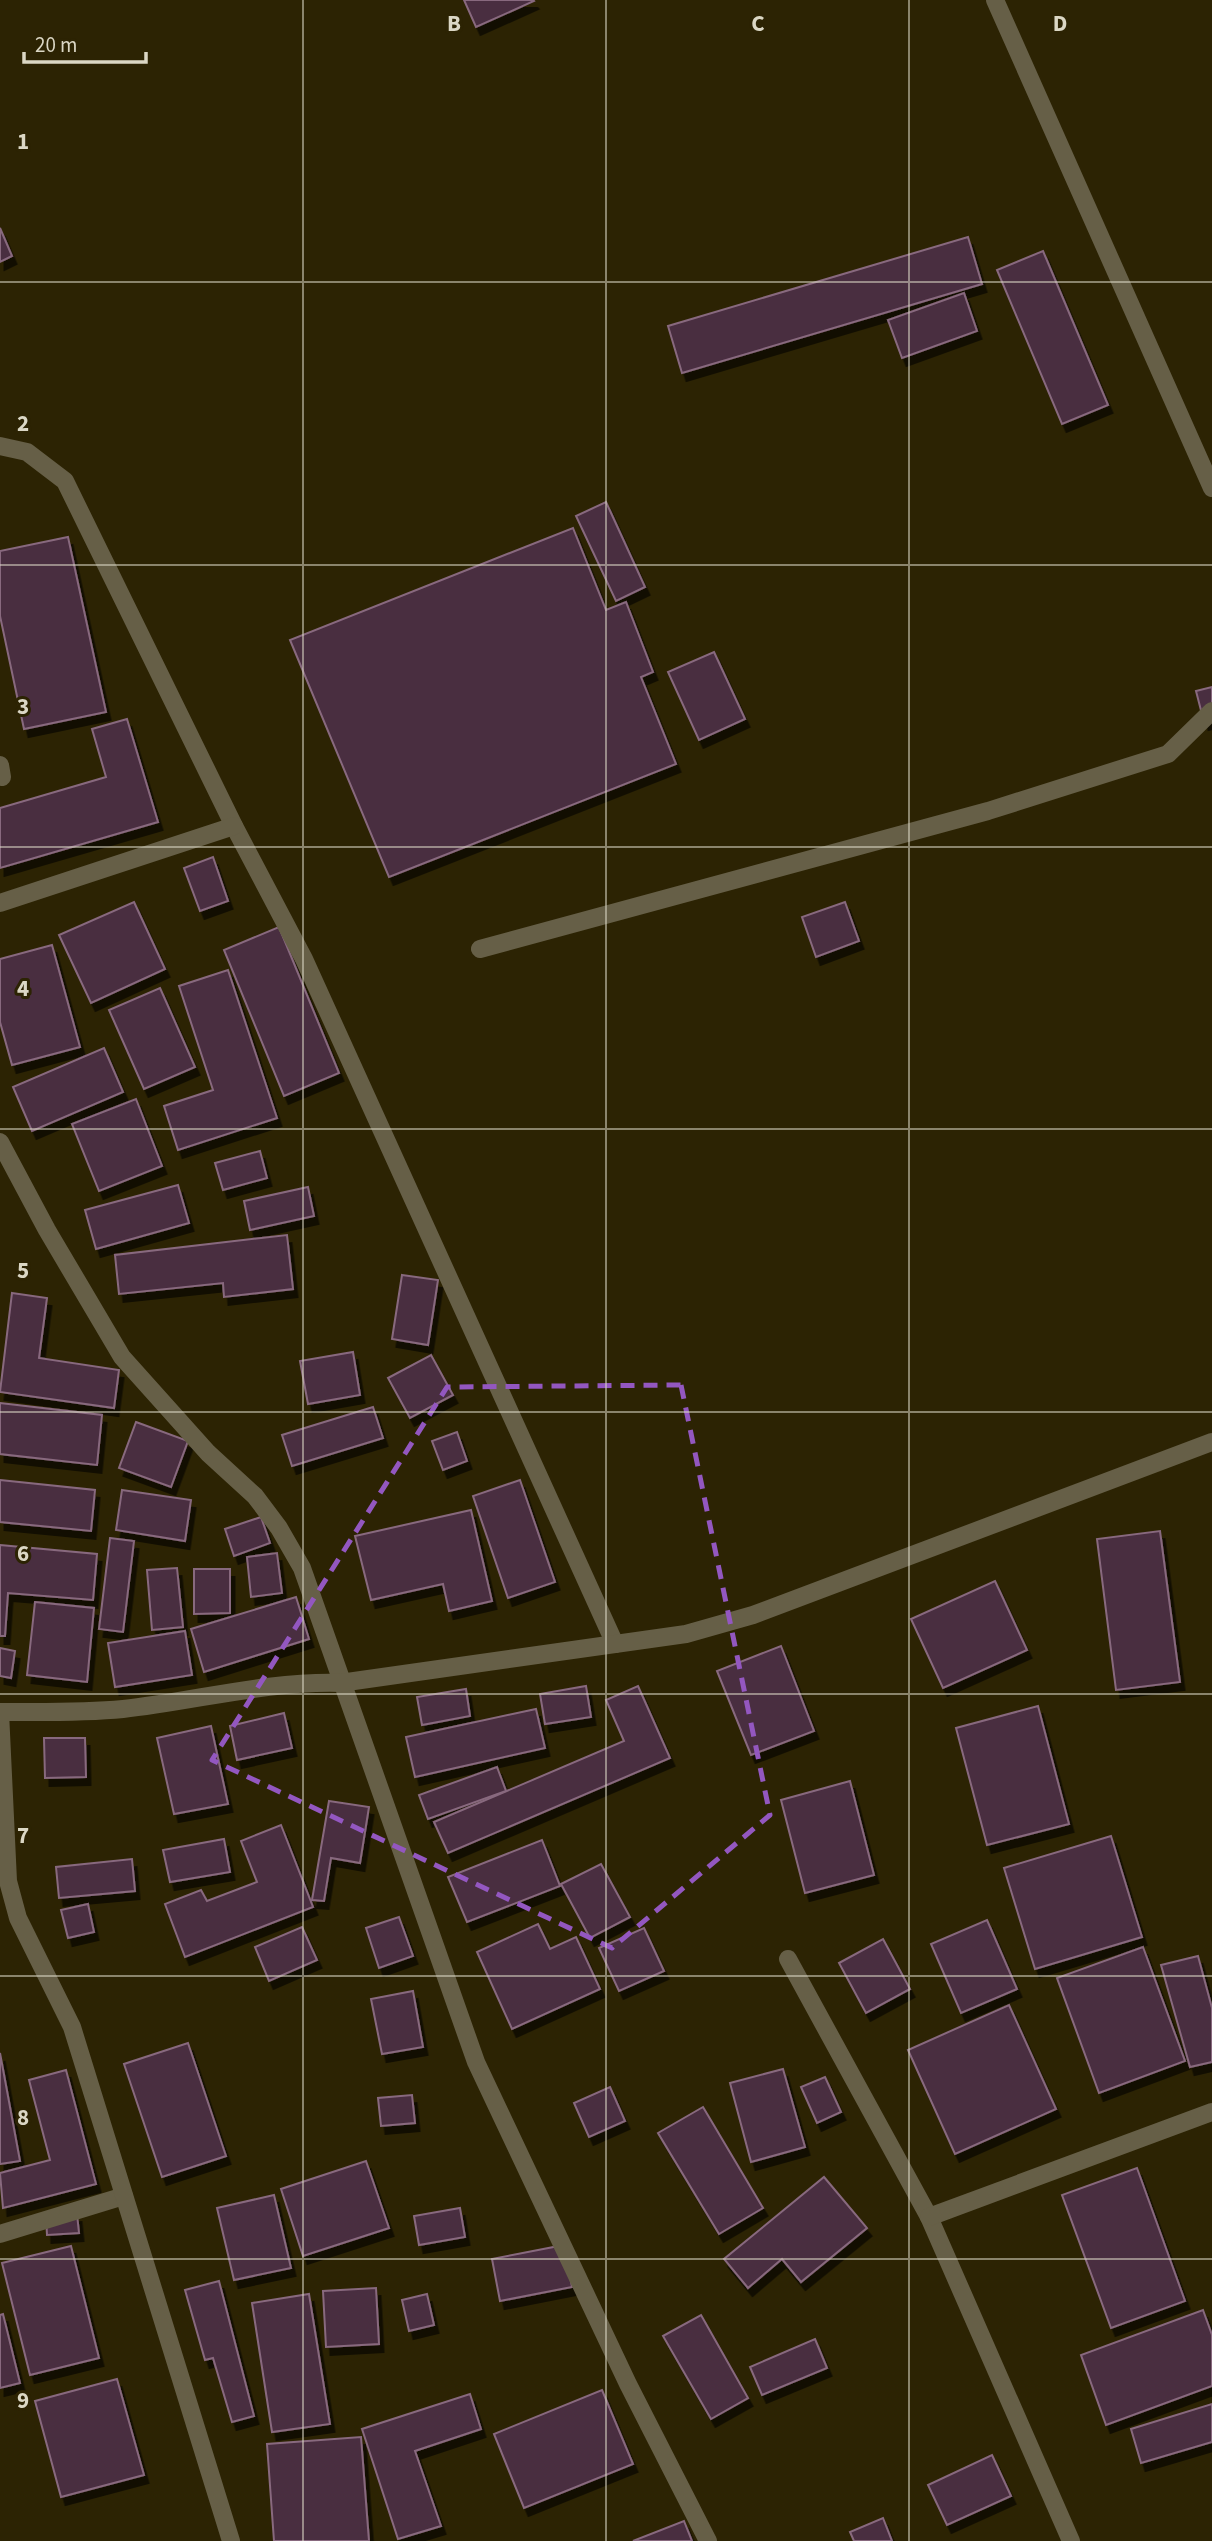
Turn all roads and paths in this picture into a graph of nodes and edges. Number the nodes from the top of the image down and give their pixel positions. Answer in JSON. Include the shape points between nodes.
{"nodes":[{"id":1,"x":995,"y":0,"type":"edge"},
{"id":2,"x":0,"y":446,"type":"edge"},
{"id":3,"x":1212,"y":488,"type":"edge"},
{"id":4,"x":1212,"y":711,"type":"edge"},
{"id":5,"x":234,"y":826,"type":"junction"},
{"id":6,"x":0,"y":903,"type":"edge"},
{"id":7,"x":480,"y":949,"type":"dead end"},
{"id":8,"x":0,"y":1142,"type":"edge"},
{"id":9,"x":1212,"y":1442,"type":"edge"},
{"id":10,"x":615,"y":1644,"type":"junction"},
{"id":11,"x":340,"y":1682,"type":"junction"},
{"id":12,"x":788,"y":1959,"type":"dead end"},
{"id":13,"x":1212,"y":2112,"type":"edge"},
{"id":14,"x":124,"y":2196,"type":"junction"},
{"id":15,"x":929,"y":2217,"type":"junction"},
{"id":16,"x":0,"y":2234,"type":"edge"},
{"id":17,"x":231,"y":2541,"type":"edge"},
{"id":18,"x":708,"y":2541,"type":"edge"},
{"id":19,"x":1072,"y":2541,"type":"edge"}],
"edges":[{"from":1,"to":3,"type":"street"},
{"from":2,"to":5,"type":"street","via":[[27,452],[65,481]]},
{"from":4,"to":7,"type":"street","via":[[1168,754],[988,811]]},
{"from":5,"to":6,"type":"street"},
{"from":5,"to":10,"type":"street","via":[[304,959]]},
{"from":8,"to":11,"type":"street","via":[[122,1357],[208,1453],[255,1496],[279,1528],[302,1568]]},
{"from":9,"to":10,"type":"street","via":[[752,1615],[686,1634]]},
{"from":10,"to":11,"type":"street"},
{"from":11,"to":14,"type":"street","via":[[299,1681],[124,1709],[0,1712],[8,1881],[18,1918],[72,2026]]},
{"from":11,"to":18,"type":"street","via":[[476,2062],[628,2384]]},
{"from":12,"to":15,"type":"street"},
{"from":13,"to":15,"type":"street"},
{"from":14,"to":16,"type":"street"},
{"from":14,"to":17,"type":"street"},
{"from":15,"to":19,"type":"street"}]}
